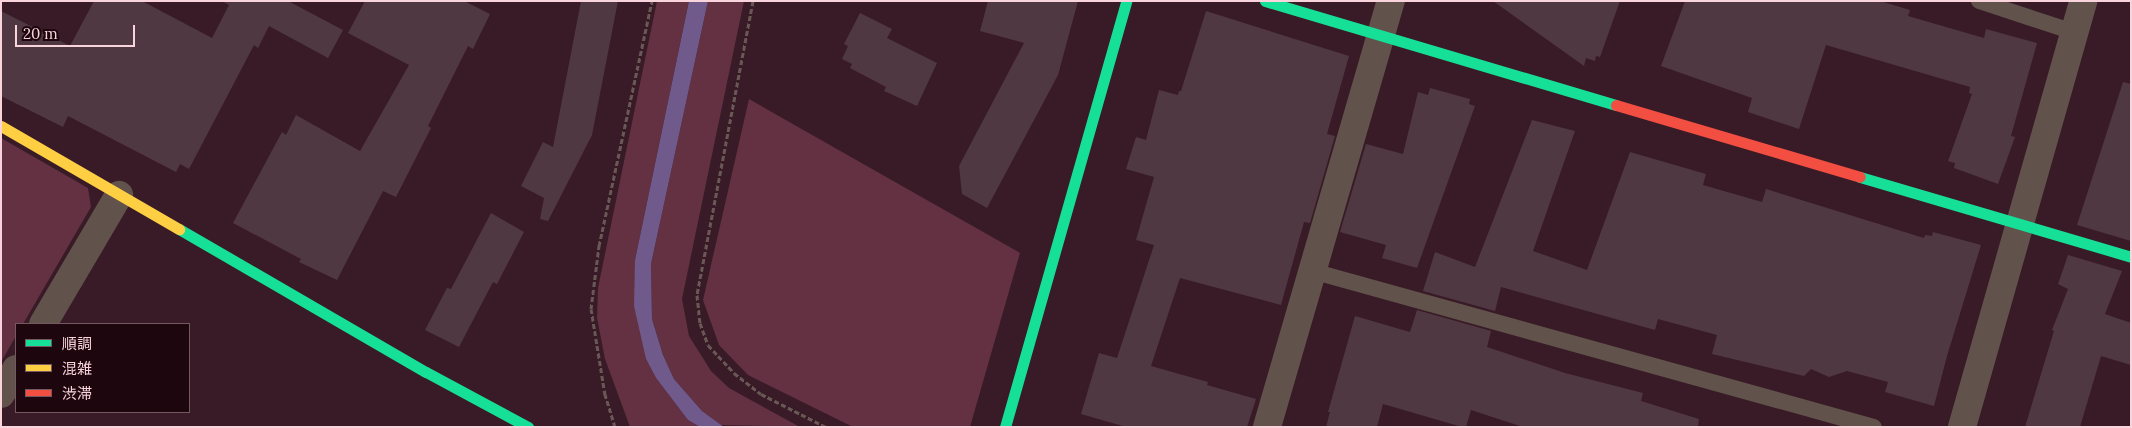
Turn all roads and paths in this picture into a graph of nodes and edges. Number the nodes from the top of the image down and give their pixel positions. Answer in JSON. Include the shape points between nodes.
{"nodes":[{"id":1,"x":652,"y":1,"type":"edge"},
{"id":2,"x":753,"y":1,"type":"edge"},
{"id":3,"x":1126,"y":1,"type":"edge"},
{"id":4,"x":1265,"y":1,"type":"edge"},
{"id":5,"x":1391,"y":1,"type":"edge"},
{"id":6,"x":1979,"y":1,"type":"edge"},
{"id":7,"x":2082,"y":1,"type":"edge"},
{"id":8,"x":2074,"y":32,"type":"junction"},
{"id":9,"x":1381,"y":36,"type":"junction"},
{"id":10,"x":1,"y":126,"type":"edge"},
{"id":11,"x":119,"y":195,"type":"junction"},
{"id":12,"x":2020,"y":223,"type":"junction"},
{"id":13,"x":2131,"y":258,"type":"edge"},
{"id":14,"x":1312,"y":271,"type":"junction"},
{"id":15,"x":44,"y":323,"type":"edge"},
{"id":16,"x":15,"y":371,"type":"edge"},
{"id":17,"x":1,"y":394,"type":"edge"},
{"id":18,"x":528,"y":427,"type":"edge"},
{"id":19,"x":615,"y":427,"type":"edge"},
{"id":20,"x":826,"y":427,"type":"edge"},
{"id":21,"x":1005,"y":427,"type":"edge"},
{"id":22,"x":1267,"y":427,"type":"edge"},
{"id":23,"x":1874,"y":427,"type":"edge"},
{"id":24,"x":1962,"y":427,"type":"edge"}],
"edges":[{"from":1,"to":19,"type":"path","via":[[599,246],[591,309],[605,395]]},
{"from":2,"to":20,"type":"path","via":[[697,295],[700,323],[708,345],[734,373],[761,394]]},
{"from":3,"to":21,"type":"street"},
{"from":4,"to":9,"type":"street"},
{"from":5,"to":9,"type":"street"},
{"from":6,"to":8,"type":"lane"},
{"from":7,"to":8,"type":"street"},
{"from":8,"to":12,"type":"street"},
{"from":9,"to":12,"type":"street"},
{"from":9,"to":14,"type":"street"},
{"from":10,"to":11,"type":"street"},
{"from":11,"to":15,"type":"street"},
{"from":11,"to":18,"type":"street","via":[[418,368]]},
{"from":12,"to":13,"type":"street"},
{"from":12,"to":24,"type":"street"},
{"from":14,"to":22,"type":"street"},
{"from":14,"to":23,"type":"lane"},
{"from":16,"to":17,"type":"street"}]}
